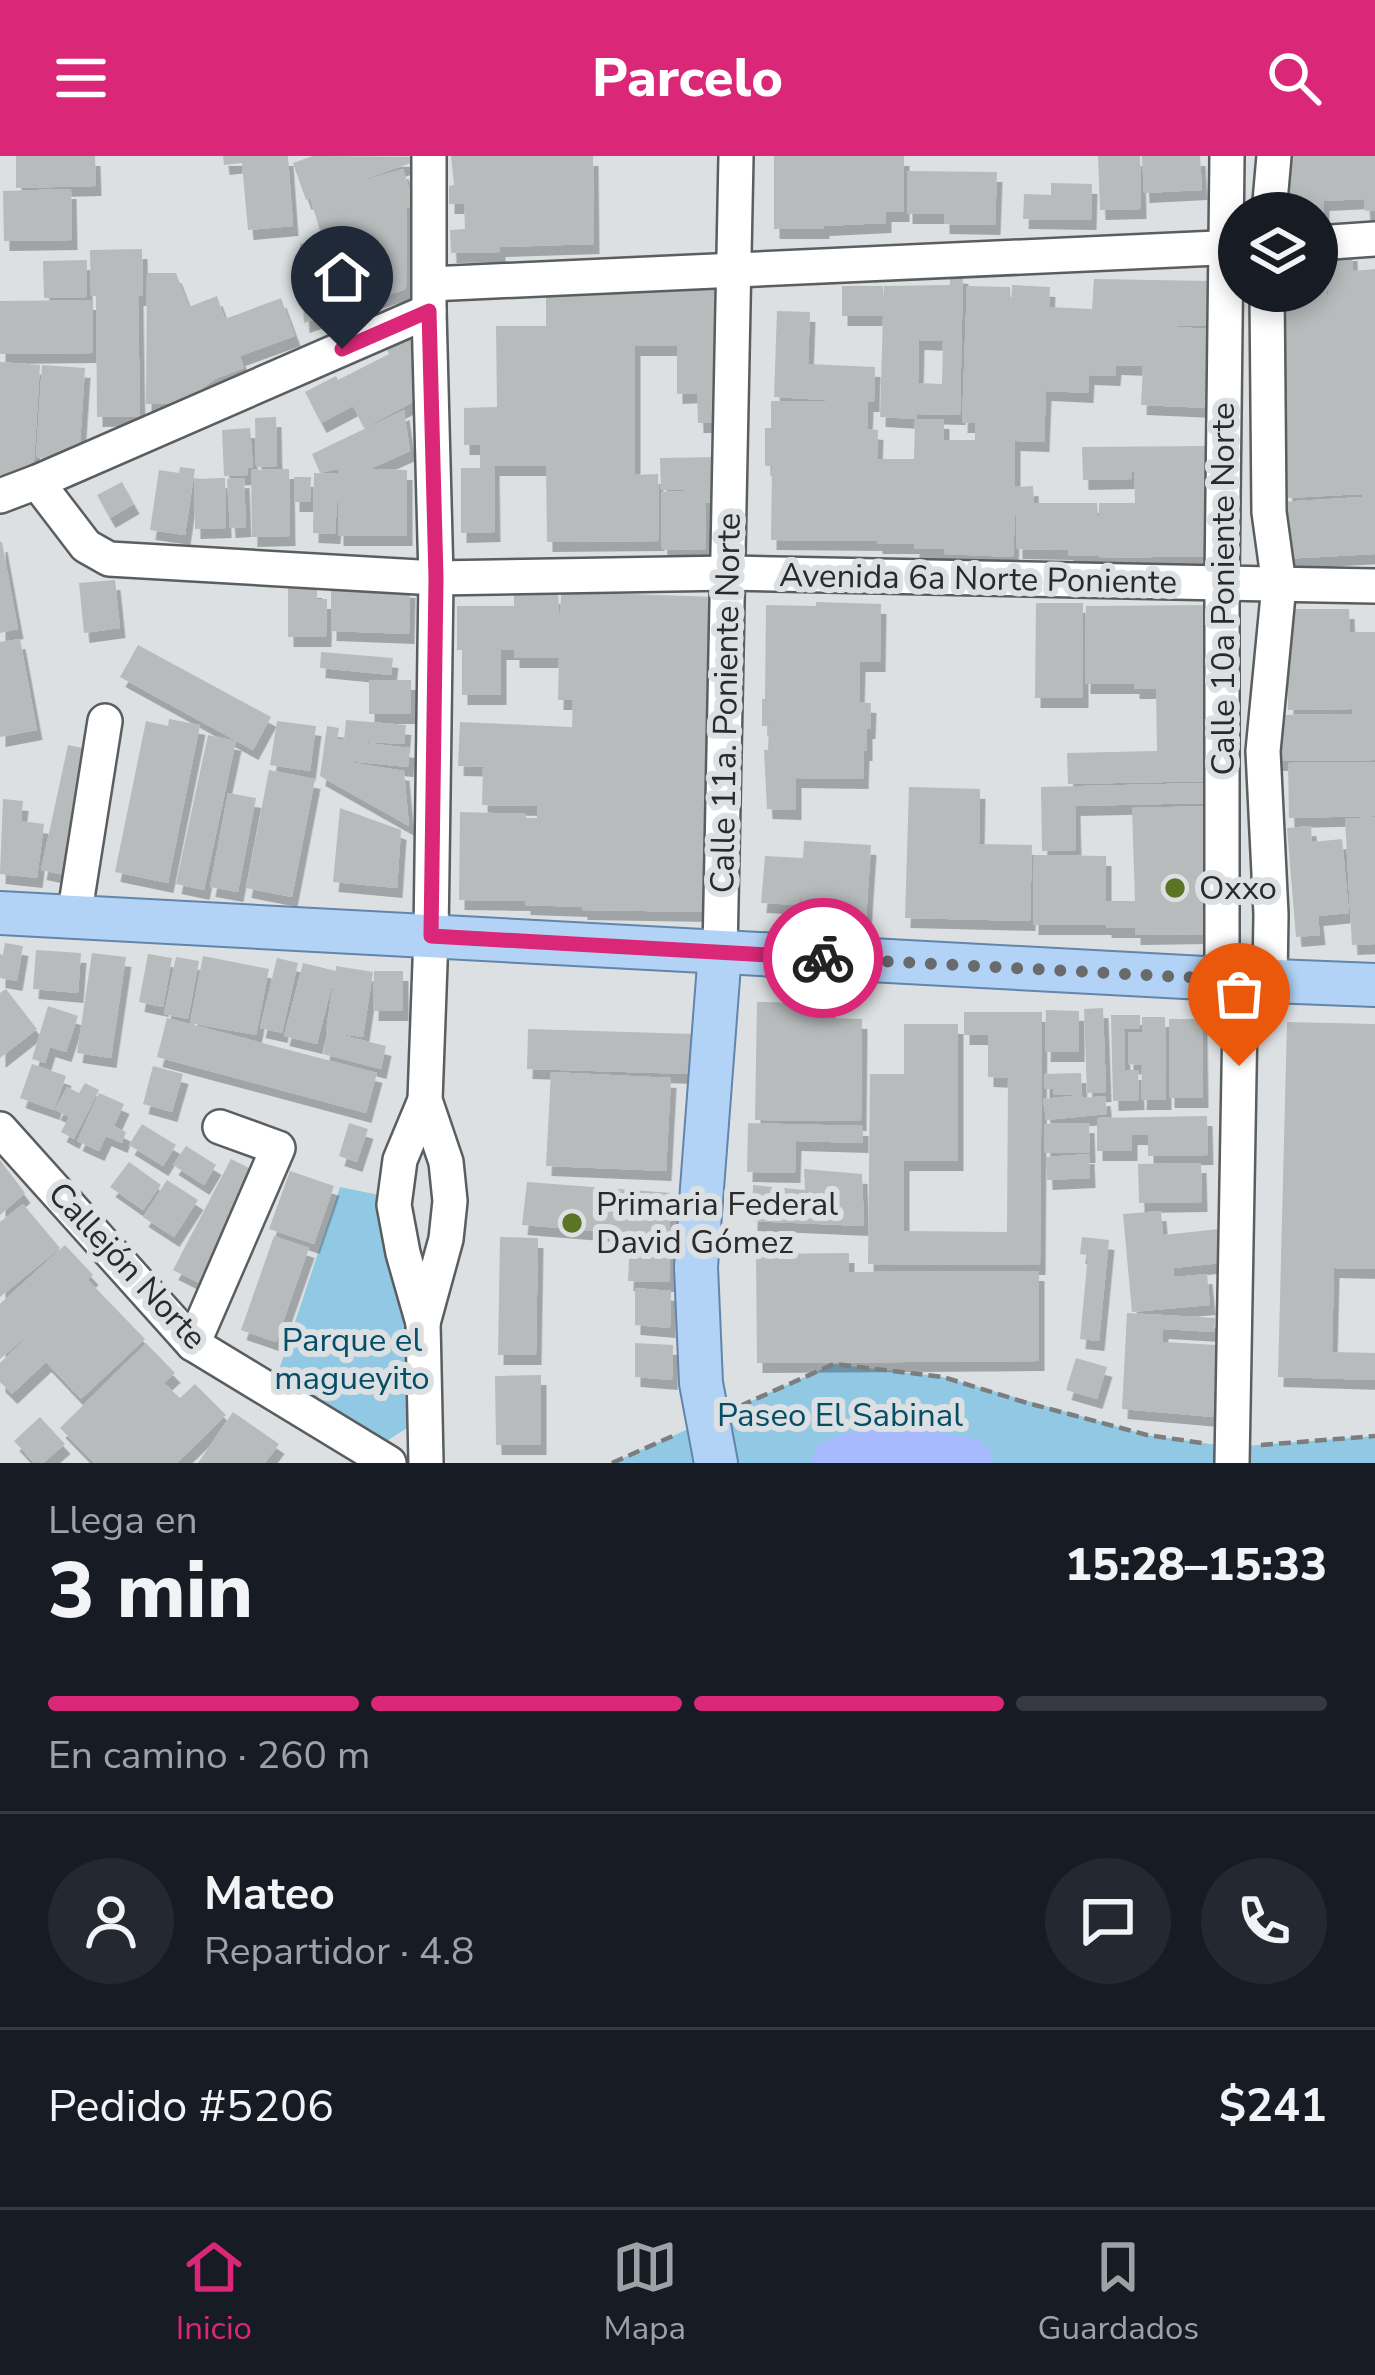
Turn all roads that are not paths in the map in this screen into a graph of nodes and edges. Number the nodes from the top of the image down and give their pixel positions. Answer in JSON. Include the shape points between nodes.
{"nodes":[{"id":1,"x":429,"y":156,"type":"edge"},
{"id":2,"x":736,"y":156,"type":"edge"},
{"id":3,"x":1227,"y":156,"type":"edge"},
{"id":4,"x":1274,"y":156,"type":"edge"},
{"id":5,"x":1229,"y":192,"type":"edge"},
{"id":6,"x":1271,"y":192,"type":"edge"},
{"id":7,"x":1375,"y":239,"type":"edge"},
{"id":8,"x":1338,"y":242,"type":"edge"},
{"id":9,"x":1218,"y":248,"type":"edge"},
{"id":10,"x":734,"y":268,"type":"junction"},
{"id":11,"x":429,"y":298,"type":"junction"},
{"id":12,"x":1231,"y":312,"type":"edge"},
{"id":13,"x":1267,"y":312,"type":"edge"},
{"id":14,"x":37,"y":482,"type":"junction"},
{"id":15,"x":0,"y":496,"type":"edge"},
{"id":16,"x":730,"y":573,"type":"junction"},
{"id":17,"x":436,"y":578,"type":"junction"},
{"id":18,"x":1222,"y":584,"type":"junction"},
{"id":19,"x":1279,"y":585,"type":"junction"},
{"id":20,"x":1375,"y":586,"type":"edge"},
{"id":21,"x":105,"y":721,"type":"dead end"},
{"id":22,"x":0,"y":913,"type":"edge"},
{"id":23,"x":74,"y":917,"type":"junction"},
{"id":24,"x":431,"y":936,"type":"junction"},
{"id":25,"x":720,"y":952,"type":"junction"},
{"id":26,"x":1222,"y":979,"type":"junction"},
{"id":27,"x":1270,"y":981,"type":"junction"},
{"id":28,"x":1375,"y":985,"type":"edge"},
{"id":29,"x":1240,"y":1018,"type":"junction"},
{"id":30,"x":425,"y":1100,"type":"junction"},
{"id":31,"x":220,"y":1127,"type":"dead end"},
{"id":32,"x":0,"y":1129,"type":"edge"},
{"id":33,"x":423,"y":1323,"type":"junction"},
{"id":34,"x":193,"y":1344,"type":"junction"},
{"id":35,"x":712,"y":1440,"type":"edge"},
{"id":36,"x":1232,"y":1456,"type":"edge"},
{"id":37,"x":389,"y":1463,"type":"edge"},
{"id":38,"x":426,"y":1463,"type":"edge"}],
"edges":[{"from":1,"to":11,"type":"street"},
{"from":2,"to":10,"type":"street","name":"Calle 11a. Poniente Norte"},
{"from":3,"to":5,"type":"street","name":"Calle 10a Poniente Norte"},
{"from":4,"to":6,"type":"street"},
{"from":7,"to":8,"type":"street"},
{"from":9,"to":10,"type":"street"},
{"from":10,"to":11,"type":"street"},
{"from":10,"to":16,"type":"street","name":"Calle 11a. Poniente Norte"},
{"from":11,"to":14,"type":"street"},
{"from":11,"to":17,"type":"street"},
{"from":12,"to":18,"type":"street","name":"Calle 10a Poniente Norte"},
{"from":13,"to":19,"type":"street","name":"Calle 10a Poniente Norte","via":[[1269,512]]},
{"from":14,"to":15,"type":"street"},
{"from":14,"to":17,"type":"street","name":"Avenida 6a Norte Poniente","via":[[86,546],[109,560]]},
{"from":16,"to":17,"type":"street","name":"Avenida 6a Norte Poniente"},
{"from":16,"to":18,"type":"street","name":"Avenida 6a Norte Poniente"},
{"from":16,"to":25,"type":"street","name":"Calle 11a. Poniente Norte"},
{"from":17,"to":24,"type":"street"},
{"from":18,"to":19,"type":"street","name":"Avenida 6a Norte Poniente"},
{"from":18,"to":26,"type":"street","name":"Calle 10a Poniente Norte"},
{"from":19,"to":20,"type":"street","name":"Avenida 6a Norte Poniente"},
{"from":19,"to":27,"type":"street","name":"Calle 10a Poniente Norte","via":[[1263,751]]},
{"from":21,"to":23,"type":"street"},
{"from":22,"to":23,"type":"main road"},
{"from":23,"to":24,"type":"main road"},
{"from":24,"to":25,"type":"main road"},
{"from":24,"to":30,"type":"street"},
{"from":25,"to":26,"type":"main road"},
{"from":25,"to":35,"type":"main road","name":"Calle 11a. Poniente Norte","via":[[696,1267]]},
{"from":26,"to":27,"type":"main road"},
{"from":26,"to":29,"type":"street","name":"Calle 10a Poniente Norte"},
{"from":27,"to":28,"type":"main road"},
{"from":27,"to":29,"type":"street"},
{"from":29,"to":36,"type":"street","name":"Calle 10a Poniente Norte"},
{"from":30,"to":33,"type":"street","via":[[450,1201]]},
{"from":30,"to":33,"type":"street","via":[[400,1160],[394,1204]]},
{"from":31,"to":34,"type":"street","via":[[278,1148]]},
{"from":32,"to":34,"type":"street","name":"Callejón Norte"},
{"from":33,"to":38,"type":"street"},
{"from":34,"to":37,"type":"street","name":"Callejón Norte"}]}
